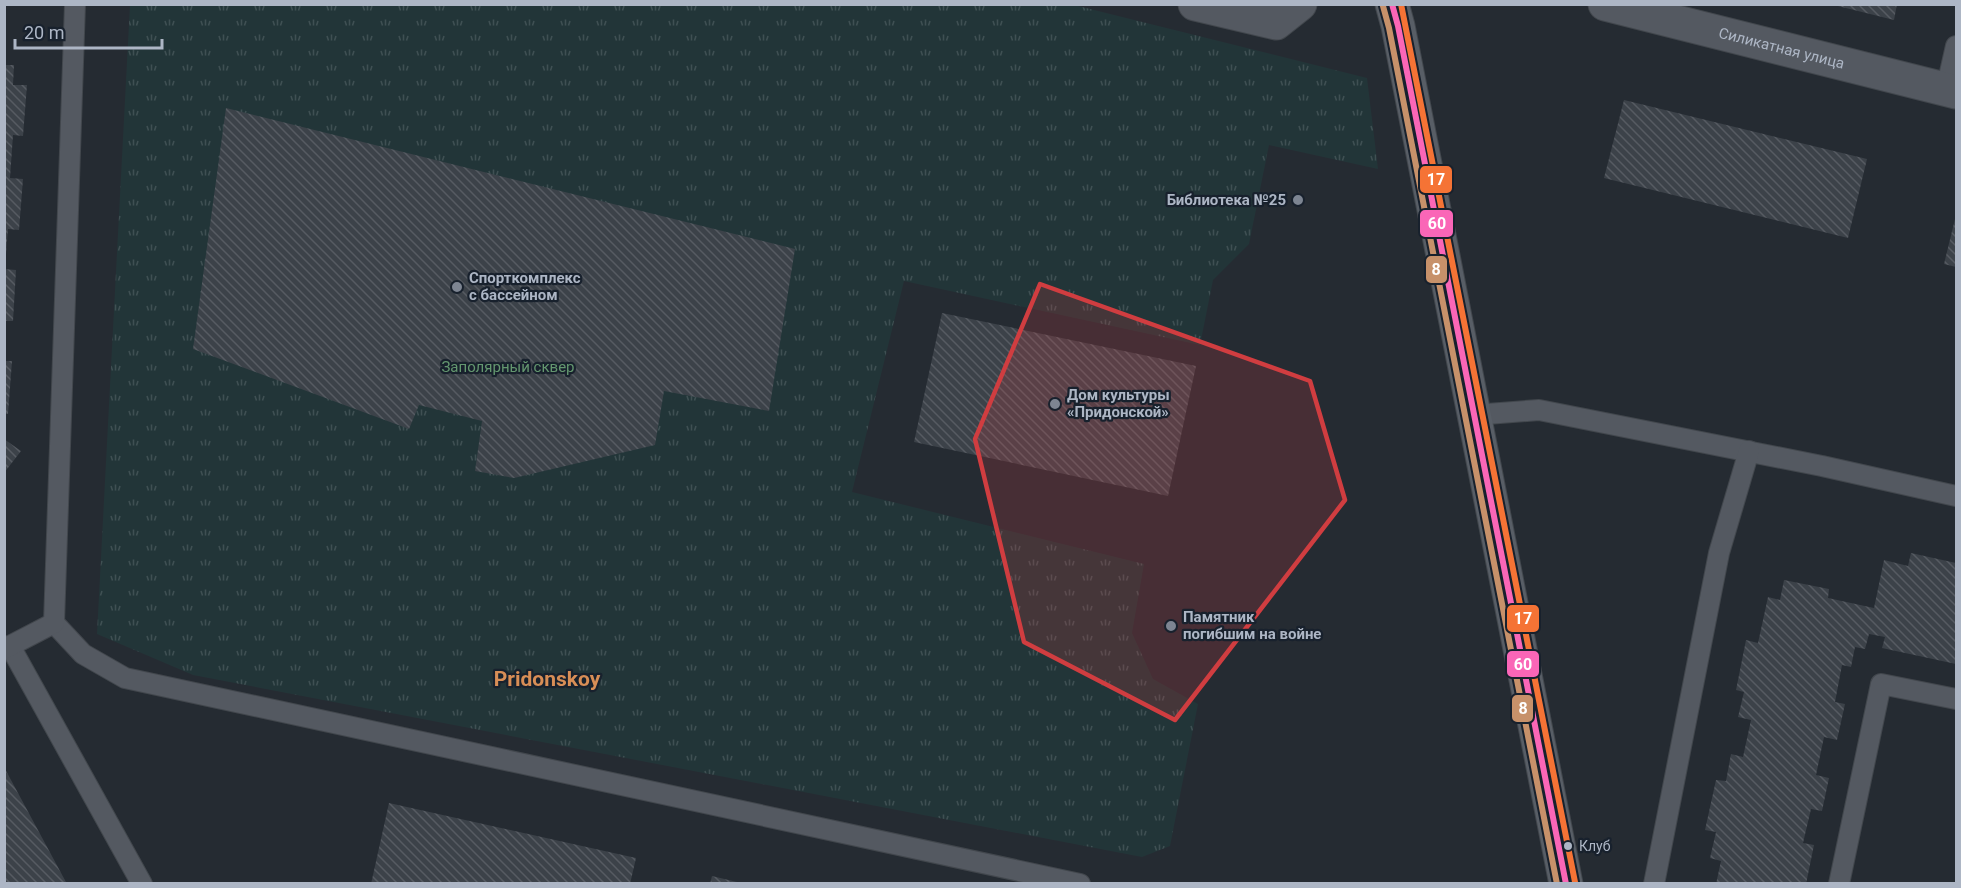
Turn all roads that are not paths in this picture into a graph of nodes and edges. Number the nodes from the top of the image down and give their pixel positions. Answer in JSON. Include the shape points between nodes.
{"nodes":[{"id":1,"x":75,"y":4,"type":"edge"},
{"id":2,"x":1195,"y":4,"type":"edge"},
{"id":3,"x":1300,"y":4,"type":"edge"},
{"id":4,"x":1392,"y":4,"type":"edge"},
{"id":5,"x":1605,"y":4,"type":"edge"},
{"id":6,"x":1956,"y":46,"type":"edge"},
{"id":7,"x":1951,"y":91,"type":"edge"},
{"id":8,"x":1474,"y":415,"type":"junction"},
{"id":9,"x":1749,"y":451,"type":"junction"},
{"id":10,"x":1956,"y":496,"type":"edge"},
{"id":11,"x":54,"y":623,"type":"junction"},
{"id":12,"x":7,"y":647,"type":"edge"},
{"id":13,"x":1956,"y":699,"type":"edge"},
{"id":14,"x":142,"y":884,"type":"edge"},
{"id":15,"x":1080,"y":884,"type":"edge"},
{"id":16,"x":1566,"y":884,"type":"edge"},
{"id":17,"x":1654,"y":884,"type":"edge"},
{"id":18,"x":1839,"y":884,"type":"edge"}],
"edges":[{"from":1,"to":11,"type":"lane"},
{"from":2,"to":3,"type":"street","via":[[1276,23]]},
{"from":4,"to":8,"type":"street"},
{"from":5,"to":7,"type":"street","name":"Силикатная улица"},
{"from":6,"to":7,"type":"lane"},
{"from":8,"to":9,"type":"lane","via":[[1539,410]]},
{"from":8,"to":16,"type":"street"},
{"from":9,"to":10,"type":"lane"},
{"from":9,"to":17,"type":"lane","via":[[1719,553]]},
{"from":11,"to":12,"type":"lane"},
{"from":11,"to":15,"type":"lane","via":[[83,654],[125,678]]},
{"from":12,"to":14,"type":"lane"},
{"from":13,"to":18,"type":"lane","via":[[1881,684]]}]}
